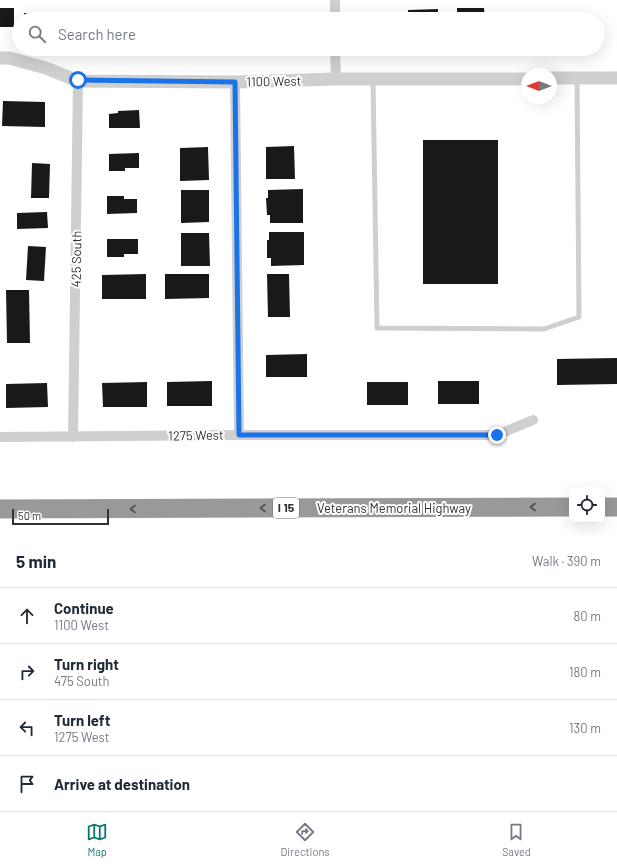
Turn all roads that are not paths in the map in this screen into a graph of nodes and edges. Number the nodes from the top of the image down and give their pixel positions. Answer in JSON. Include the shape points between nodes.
{"nodes":[{"id":1,"x":335,"y":0,"type":"edge"},
{"id":2,"x":335,"y":12,"type":"edge"},
{"id":3,"x":336,"y":56,"type":"edge"},
{"id":4,"x":0,"y":58,"type":"edge"},
{"id":5,"x":521,"y":78,"type":"edge"},
{"id":6,"x":557,"y":78,"type":"edge"},
{"id":7,"x":577,"y":78,"type":"junction"},
{"id":8,"x":617,"y":78,"type":"edge"},
{"id":9,"x":373,"y":79,"type":"junction"},
{"id":10,"x":78,"y":80,"type":"junction"},
{"id":11,"x":336,"y":80,"type":"junction"},
{"id":12,"x":235,"y":82,"type":"junction"},
{"id":13,"x":533,"y":420,"type":"dead end"},
{"id":14,"x":239,"y":435,"type":"junction"},
{"id":15,"x":0,"y":437,"type":"edge"},
{"id":16,"x":73,"y":437,"type":"junction"},
{"id":17,"x":569,"y":507,"type":"edge"},
{"id":18,"x":605,"y":507,"type":"edge"},
{"id":19,"x":617,"y":507,"type":"edge"},
{"id":20,"x":0,"y":509,"type":"edge"}],
"edges":[{"from":1,"to":2,"type":"street"},
{"from":3,"to":11,"type":"street"},
{"from":4,"to":10,"type":"street","name":"1100 West","via":[[46,68]]},
{"from":5,"to":9,"type":"street","name":"1100 West"},
{"from":6,"to":7,"type":"street"},
{"from":7,"to":8,"type":"street"},
{"from":7,"to":9,"type":"lane","via":[[579,317],[544,329],[377,328]]},
{"from":9,"to":11,"type":"street","name":"1100 West"},
{"from":10,"to":12,"type":"street","name":"1100 West"},
{"from":10,"to":16,"type":"street","name":"425 South"},
{"from":11,"to":12,"type":"street","name":"1100 West"},
{"from":12,"to":14,"type":"street"},
{"from":13,"to":14,"type":"street","name":"1275 West","via":[[497,435]]},
{"from":14,"to":16,"type":"street","name":"1275 West"},
{"from":15,"to":16,"type":"street","name":"1275 West"},
{"from":17,"to":20,"type":"highway","name":"Veterans Memorial Highway","number":"I 15","one_way":true},
{"from":18,"to":19,"type":"highway"}]}
